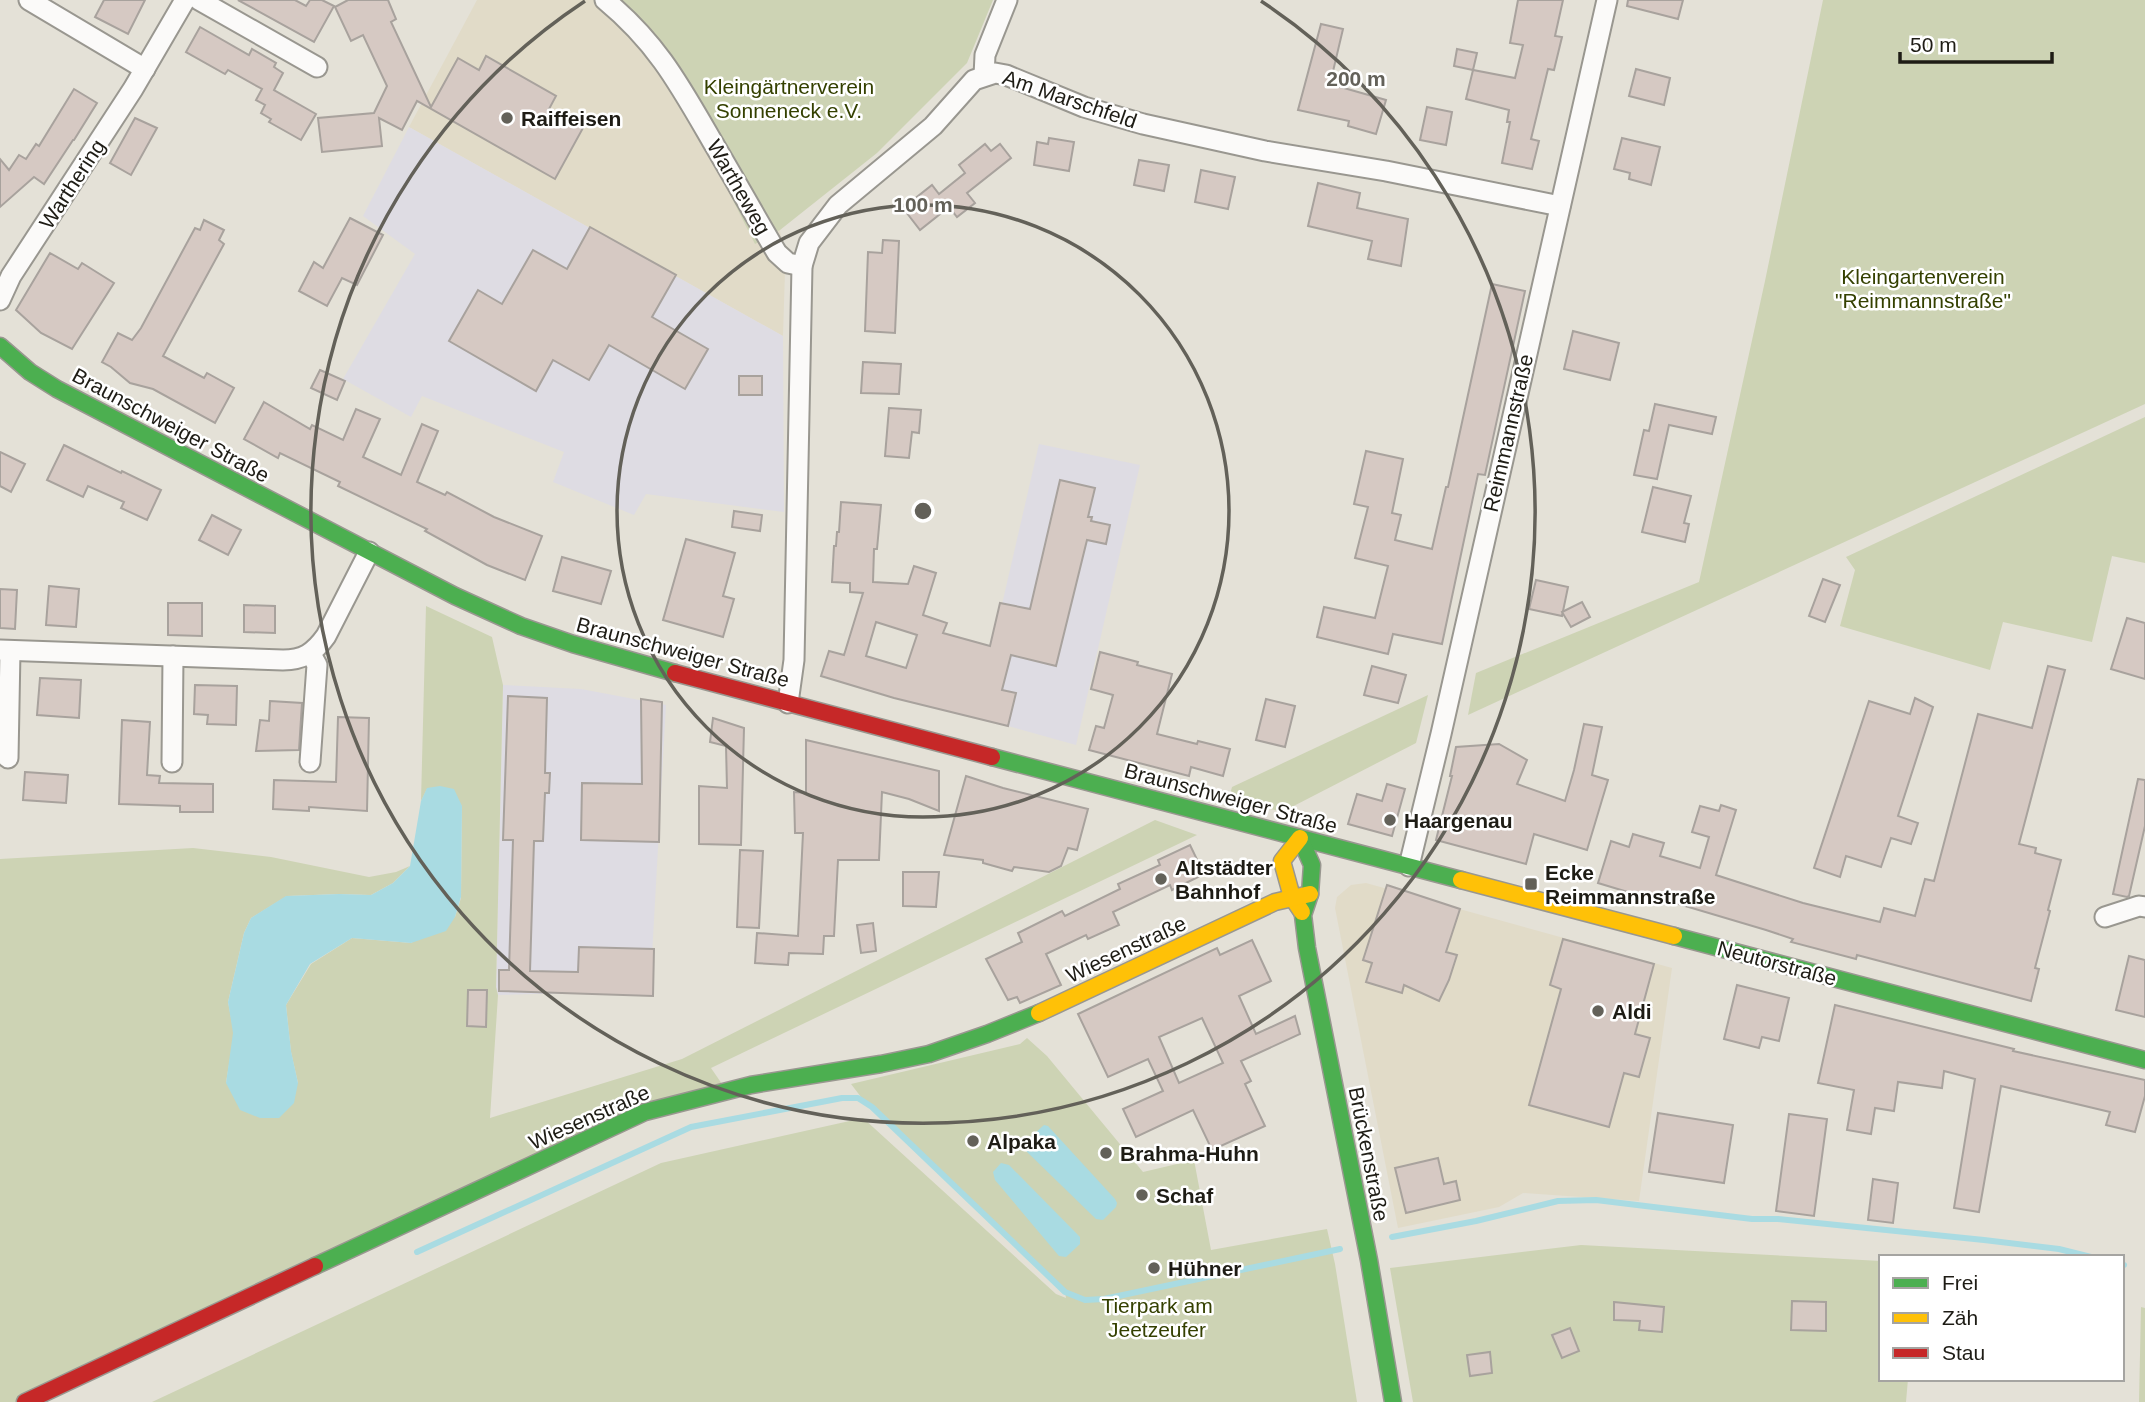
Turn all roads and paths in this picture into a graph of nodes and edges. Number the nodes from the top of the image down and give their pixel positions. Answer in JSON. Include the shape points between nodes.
{"nodes":[{"id":1,"x":29,"y":0,"type":"edge"},
{"id":2,"x":185,"y":0,"type":"edge"},
{"id":3,"x":199,"y":0,"type":"edge"},
{"id":4,"x":605,"y":0,"type":"edge"},
{"id":5,"x":1007,"y":0,"type":"edge"},
{"id":6,"x":1607,"y":0,"type":"edge"},
{"id":7,"x":317,"y":67,"type":"dead end"},
{"id":8,"x":145,"y":69,"type":"junction"},
{"id":9,"x":984,"y":76,"type":"junction"},
{"id":10,"x":1560,"y":206,"type":"junction"},
{"id":11,"x":802,"y":266,"type":"junction"},
{"id":12,"x":0,"y":300,"type":"edge"},
{"id":13,"x":0,"y":346,"type":"edge"},
{"id":14,"x":369,"y":552,"type":"junction"},
{"id":15,"x":5,"y":650,"type":"edge"},
{"id":16,"x":311,"y":654,"type":"junction"},
{"id":17,"x":173,"y":656,"type":"junction"},
{"id":18,"x":788,"y":703,"type":"junction"},
{"id":19,"x":8,"y":758,"type":"dead end"},
{"id":20,"x":172,"y":762,"type":"dead end"},
{"id":21,"x":310,"y":762,"type":"dead end"},
{"id":22,"x":1300,"y":838,"type":"junction"},
{"id":23,"x":1409,"y":866,"type":"junction"},
{"id":24,"x":1310,"y":894,"type":"junction"},
{"id":25,"x":1292,"y":897,"type":"junction"},
{"id":26,"x":2145,"y":907,"type":"edge"},
{"id":27,"x":1303,"y":915,"type":"junction"},
{"id":28,"x":2105,"y":917,"type":"dead end"},
{"id":29,"x":2145,"y":1060,"type":"edge"},
{"id":30,"x":25,"y":1402,"type":"edge"},
{"id":31,"x":1393,"y":1402,"type":"edge"}],
"edges":[{"from":1,"to":8,"type":"street"},
{"from":2,"to":8,"type":"street","name":"Warthering"},
{"from":3,"to":7,"type":"street"},
{"from":4,"to":11,"type":"street","name":"Wartheweg","via":[[644,36],[674,75],[777,253],[788,263]]},
{"from":5,"to":9,"type":"street","via":[[985,55]]},
{"from":6,"to":10,"type":"street","name":"Reimmannstraße"},
{"from":8,"to":12,"type":"street","name":"Warthering"},
{"from":9,"to":10,"type":"street","name":"Am Marschfeld","via":[[1006,75],[1084,107],[1143,124]]},
{"from":9,"to":11,"type":"street","name":"Am Marschfeld","via":[[974,80],[933,127],[838,205],[809,243]]},
{"from":10,"to":23,"type":"street","name":"Reimmannstraße"},
{"from":11,"to":18,"type":"street","name":"Am Marschfeld","via":[[794,660]]},
{"from":13,"to":14,"type":"street","name":"Braunschweiger Straße","via":[[57,389]]},
{"from":14,"to":16,"type":"street","via":[[326,636]]},
{"from":14,"to":18,"type":"street","name":"Braunschweiger Straße","via":[[491,614],[542,634]]},
{"from":15,"to":17,"type":"street"},
{"from":15,"to":19,"type":"street"},
{"from":16,"to":17,"type":"street","via":[[292,660]]},
{"from":16,"to":21,"type":"street","via":[[317,665]]},
{"from":17,"to":20,"type":"street"},
{"from":18,"to":22,"type":"street","name":"Braunschweiger Straße"},
{"from":22,"to":23,"type":"street","name":"Braunschweiger Straße"},
{"from":22,"to":24,"type":"street","name":"Brückenstraße","via":[[1312,865]]},
{"from":22,"to":25,"type":"street","name":"Brückenstraße","via":[[1282,861]]},
{"from":23,"to":29,"type":"street","name":"Neutorstraße"},
{"from":24,"to":25,"type":"street","name":"Wiesenstraße"},
{"from":24,"to":27,"type":"street","name":"Brückenstraße"},
{"from":25,"to":27,"type":"street","name":"Brückenstraße"},
{"from":25,"to":30,"type":"street","name":"Wiesenstraße","via":[[1028,1018],[945,1049],[645,1112]]},
{"from":26,"to":28,"type":"street"},
{"from":27,"to":31,"type":"street","name":"Brückenstraße"}]}
